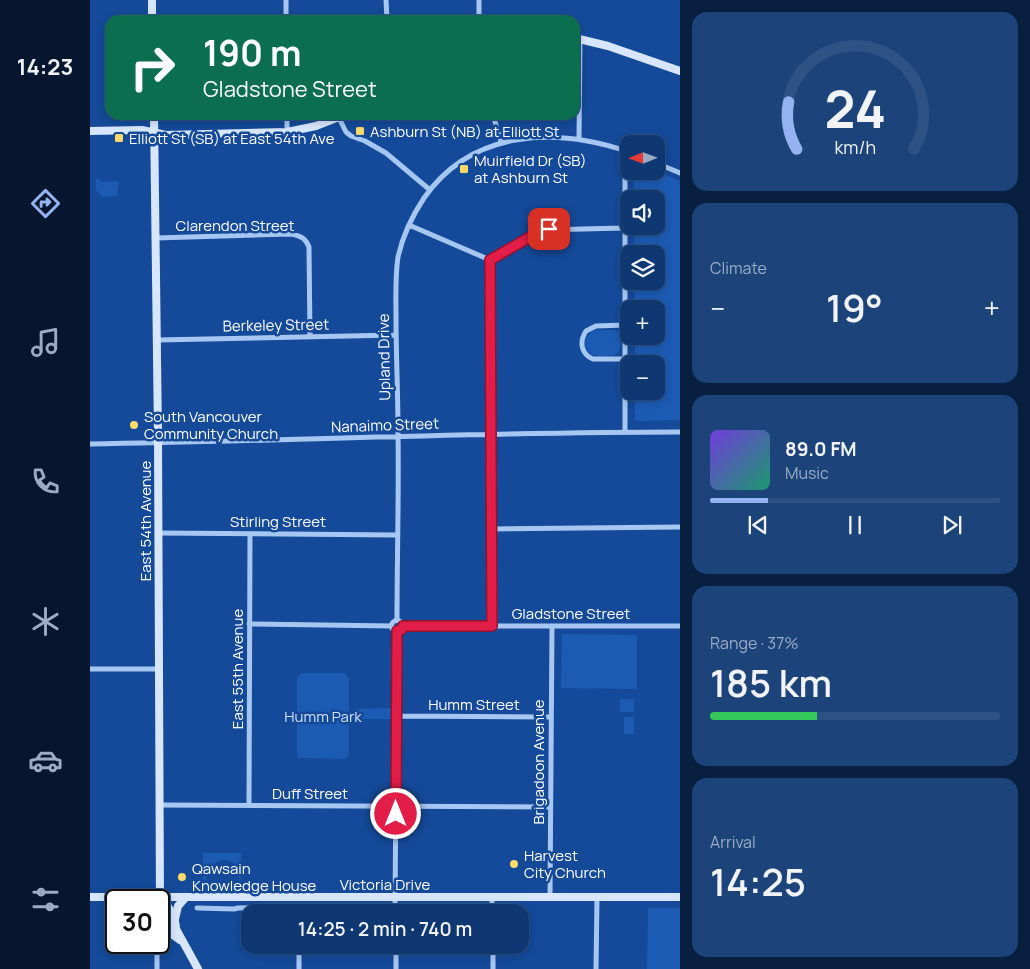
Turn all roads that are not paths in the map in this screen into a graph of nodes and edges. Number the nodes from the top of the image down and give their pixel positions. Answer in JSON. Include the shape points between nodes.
{"nodes":[{"id":1,"x":152,"y":0,"type":"edge"},
{"id":2,"x":286,"y":0,"type":"edge"},
{"id":3,"x":386,"y":0,"type":"edge"},
{"id":4,"x":479,"y":0,"type":"edge"},
{"id":5,"x":152,"y":15,"type":"edge"},
{"id":6,"x":286,"y":15,"type":"edge"},
{"id":7,"x":387,"y":15,"type":"edge"},
{"id":8,"x":479,"y":15,"type":"edge"},
{"id":9,"x":580,"y":39,"type":"edge"},
{"id":10,"x":680,"y":71,"type":"edge"},
{"id":11,"x":154,"y":120,"type":"edge"},
{"id":12,"x":287,"y":120,"type":"edge"},
{"id":13,"x":332,"y":120,"type":"edge"},
{"id":14,"x":343,"y":120,"type":"edge"},
{"id":15,"x":494,"y":120,"type":"edge"},
{"id":16,"x":579,"y":120,"type":"edge"},
{"id":17,"x":90,"y":130,"type":"edge"},
{"id":18,"x":287,"y":132,"type":"junction"},
{"id":19,"x":154,"y":133,"type":"junction"},
{"id":20,"x":579,"y":139,"type":"junction"},
{"id":21,"x":500,"y":142,"type":"junction"},
{"id":22,"x":620,"y":150,"type":"edge"},
{"id":23,"x":665,"y":167,"type":"edge"},
{"id":24,"x":680,"y":173,"type":"edge"},
{"id":25,"x":430,"y":190,"type":"junction"},
{"id":26,"x":409,"y":225,"type":"junction"},
{"id":27,"x":620,"y":228,"type":"edge"},
{"id":28,"x":624,"y":235,"type":"edge"},
{"id":29,"x":156,"y":238,"type":"junction"},
{"id":30,"x":490,"y":260,"type":"junction"},
{"id":31,"x":625,"y":300,"type":"edge"},
{"id":32,"x":620,"y":326,"type":"edge"},
{"id":33,"x":396,"y":335,"type":"junction"},
{"id":34,"x":310,"y":336,"type":"junction"},
{"id":35,"x":157,"y":340,"type":"junction"},
{"id":36,"x":620,"y":360,"type":"edge"},
{"id":37,"x":625,"y":400,"type":"edge"},
{"id":38,"x":625,"y":432,"type":"junction"},
{"id":39,"x":680,"y":432,"type":"edge"},
{"id":40,"x":491,"y":434,"type":"junction"},
{"id":41,"x":398,"y":438,"type":"junction"},
{"id":42,"x":158,"y":442,"type":"junction"},
{"id":43,"x":90,"y":444,"type":"edge"},
{"id":44,"x":680,"y":527,"type":"edge"},
{"id":45,"x":492,"y":529,"type":"junction"},
{"id":46,"x":158,"y":533,"type":"junction"},
{"id":47,"x":250,"y":534,"type":"junction"},
{"id":48,"x":397,"y":535,"type":"junction"},
{"id":49,"x":398,"y":620,"type":"junction"},
{"id":50,"x":249,"y":624,"type":"junction"},
{"id":51,"x":392,"y":626,"type":"junction"},
{"id":52,"x":403,"y":626,"type":"junction"},
{"id":53,"x":492,"y":626,"type":"junction"},
{"id":54,"x":552,"y":626,"type":"junction"},
{"id":55,"x":680,"y":626,"type":"edge"},
{"id":56,"x":397,"y":631,"type":"junction"},
{"id":57,"x":90,"y":669,"type":"edge"},
{"id":58,"x":159,"y":669,"type":"junction"},
{"id":59,"x":397,"y":716,"type":"junction"},
{"id":60,"x":551,"y":717,"type":"junction"},
{"id":61,"x":159,"y":805,"type":"junction"},
{"id":62,"x":248,"y":805,"type":"junction"},
{"id":63,"x":396,"y":806,"type":"junction"},
{"id":64,"x":550,"y":807,"type":"junction"},
{"id":65,"x":160,"y":889,"type":"edge"},
{"id":66,"x":90,"y":897,"type":"edge"},
{"id":67,"x":170,"y":897,"type":"edge"},
{"id":68,"x":186,"y":897,"type":"junction"},
{"id":69,"x":238,"y":897,"type":"junction"},
{"id":70,"x":298,"y":897,"type":"junction"},
{"id":71,"x":492,"y":897,"type":"junction"},
{"id":72,"x":680,"y":897,"type":"edge"},
{"id":73,"x":105,"y":898,"type":"edge"},
{"id":74,"x":395,"y":898,"type":"junction"},
{"id":75,"x":550,"y":898,"type":"junction"},
{"id":76,"x":597,"y":898,"type":"junction"},
{"id":77,"x":298,"y":904,"type":"edge"},
{"id":78,"x":395,"y":904,"type":"edge"},
{"id":79,"x":492,"y":904,"type":"edge"},
{"id":80,"x":198,"y":908,"type":"dead end"},
{"id":81,"x":238,"y":908,"type":"junction"},
{"id":82,"x":241,"y":908,"type":"edge"},
{"id":83,"x":170,"y":909,"type":"edge"},
{"id":84,"x":175,"y":920,"type":"junction"},
{"id":85,"x":170,"y":924,"type":"edge"},
{"id":86,"x":176,"y":929,"type":"junction"},
{"id":87,"x":170,"y":933,"type":"edge"},
{"id":88,"x":182,"y":941,"type":"junction"},
{"id":89,"x":157,"y":954,"type":"edge"},
{"id":90,"x":299,"y":954,"type":"edge"},
{"id":91,"x":396,"y":954,"type":"edge"},
{"id":92,"x":493,"y":954,"type":"edge"},
{"id":93,"x":157,"y":969,"type":"edge"},
{"id":94,"x":198,"y":969,"type":"edge"},
{"id":95,"x":299,"y":969,"type":"edge"},
{"id":96,"x":396,"y":969,"type":"edge"},
{"id":97,"x":493,"y":969,"type":"edge"},
{"id":98,"x":596,"y":969,"type":"edge"}],
"edges":[{"from":1,"to":5,"type":"street"},
{"from":2,"to":6,"type":"street"},
{"from":3,"to":7,"type":"street"},
{"from":4,"to":8,"type":"street"},
{"from":9,"to":10,"type":"street"},
{"from":11,"to":19,"type":"street","name":"East 54th Avenue"},
{"from":12,"to":18,"type":"street"},
{"from":13,"to":18,"type":"street"},
{"from":14,"to":25,"type":"street","via":[[346,132],[386,153]]},
{"from":15,"to":21,"type":"street"},
{"from":16,"to":20,"type":"street"},
{"from":17,"to":19,"type":"street"},
{"from":18,"to":19,"type":"street"},
{"from":19,"to":29,"type":"street","name":"East 54th Avenue"},
{"from":20,"to":21,"type":"street","name":"Upland Drive","via":[[538,136]]},
{"from":20,"to":22,"type":"street","name":"Upland Drive"},
{"from":21,"to":25,"type":"street","name":"Upland Drive","via":[[459,163]]},
{"from":23,"to":24,"type":"street"},
{"from":25,"to":26,"type":"street","name":"Upland Drive"},
{"from":26,"to":30,"type":"street"},
{"from":26,"to":33,"type":"street","name":"Upland Drive","via":[[396,270]]},
{"from":27,"to":30,"type":"street","via":[[542,230]]},
{"from":28,"to":31,"type":"street"},
{"from":29,"to":34,"type":"street","name":"Clarendon Street","via":[[300,236],[309,246]]},
{"from":29,"to":35,"type":"street","name":"East 54th Avenue"},
{"from":30,"to":40,"type":"street"},
{"from":32,"to":36,"type":"street","via":[[592,327],[586,331],[582,342],[584,351],[593,359]]},
{"from":33,"to":34,"type":"street","name":"Berkeley Street"},
{"from":33,"to":41,"type":"street","name":"Upland Drive"},
{"from":34,"to":35,"type":"street","name":"Berkeley Street"},
{"from":35,"to":42,"type":"street","name":"East 54th Avenue"},
{"from":37,"to":38,"type":"street"},
{"from":38,"to":39,"type":"street","name":"Nanaimo Street"},
{"from":38,"to":40,"type":"street","name":"Nanaimo Street"},
{"from":40,"to":41,"type":"street","name":"Nanaimo Street"},
{"from":40,"to":45,"type":"street"},
{"from":41,"to":42,"type":"street","name":"Nanaimo Street"},
{"from":41,"to":48,"type":"street","name":"Upland Drive"},
{"from":42,"to":43,"type":"street","name":"Nanaimo Street"},
{"from":42,"to":46,"type":"street","name":"East 54th Avenue"},
{"from":44,"to":45,"type":"street"},
{"from":45,"to":53,"type":"street"},
{"from":46,"to":47,"type":"street","name":"Stirling Street"},
{"from":46,"to":58,"type":"street","name":"East 54th Avenue"},
{"from":47,"to":48,"type":"street","name":"Stirling Street"},
{"from":47,"to":50,"type":"street","name":"East 55th Avenue"},
{"from":48,"to":49,"type":"street","name":"Upland Drive"},
{"from":49,"to":51,"type":"street"},
{"from":49,"to":52,"type":"street"},
{"from":50,"to":51,"type":"street"},
{"from":50,"to":62,"type":"street","name":"East 55th Avenue"},
{"from":51,"to":56,"type":"street"},
{"from":52,"to":53,"type":"street","name":"Gladstone Street"},
{"from":52,"to":56,"type":"street"},
{"from":53,"to":54,"type":"street","name":"Gladstone Street"},
{"from":54,"to":55,"type":"street","name":"Gladstone Street"},
{"from":54,"to":60,"type":"street","name":"Brigadoon Avenue"},
{"from":56,"to":59,"type":"street"},
{"from":57,"to":58,"type":"street"},
{"from":58,"to":61,"type":"street","name":"East 54th Avenue"},
{"from":59,"to":60,"type":"street","name":"Humm Street"},
{"from":59,"to":63,"type":"street"},
{"from":60,"to":64,"type":"street","name":"Brigadoon Avenue"},
{"from":61,"to":62,"type":"street","name":"Duff Street"},
{"from":61,"to":65,"type":"street","name":"East 54th Avenue"},
{"from":62,"to":63,"type":"street","name":"Duff Street"},
{"from":63,"to":64,"type":"street","name":"Duff Street"},
{"from":63,"to":74,"type":"street"},
{"from":64,"to":75,"type":"street","name":"Brigadoon Avenue"},
{"from":66,"to":73,"type":"street","name":"Victoria Drive"},
{"from":67,"to":68,"type":"street","name":"Victoria Drive"},
{"from":68,"to":69,"type":"street","name":"Victoria Drive"},
{"from":68,"to":84,"type":"street","via":[[178,906]]},
{"from":69,"to":70,"type":"street","name":"Victoria Drive"},
{"from":69,"to":81,"type":"street"},
{"from":70,"to":74,"type":"street","name":"Victoria Drive"},
{"from":70,"to":77,"type":"street"},
{"from":71,"to":74,"type":"street","name":"Victoria Drive"},
{"from":71,"to":75,"type":"street","name":"Victoria Drive"},
{"from":71,"to":79,"type":"street"},
{"from":72,"to":76,"type":"street","name":"Victoria Drive"},
{"from":74,"to":78,"type":"street"},
{"from":75,"to":76,"type":"street","name":"Victoria Drive"},
{"from":76,"to":98,"type":"street"},
{"from":80,"to":81,"type":"street"},
{"from":81,"to":82,"type":"street"},
{"from":83,"to":84,"type":"street"},
{"from":84,"to":86,"type":"street"},
{"from":85,"to":86,"type":"street","name":"East 54th Avenue"},
{"from":86,"to":88,"type":"street"},
{"from":87,"to":88,"type":"street"},
{"from":88,"to":94,"type":"street"},
{"from":89,"to":93,"type":"street"},
{"from":90,"to":95,"type":"street"},
{"from":91,"to":96,"type":"street"},
{"from":92,"to":97,"type":"street"}]}
